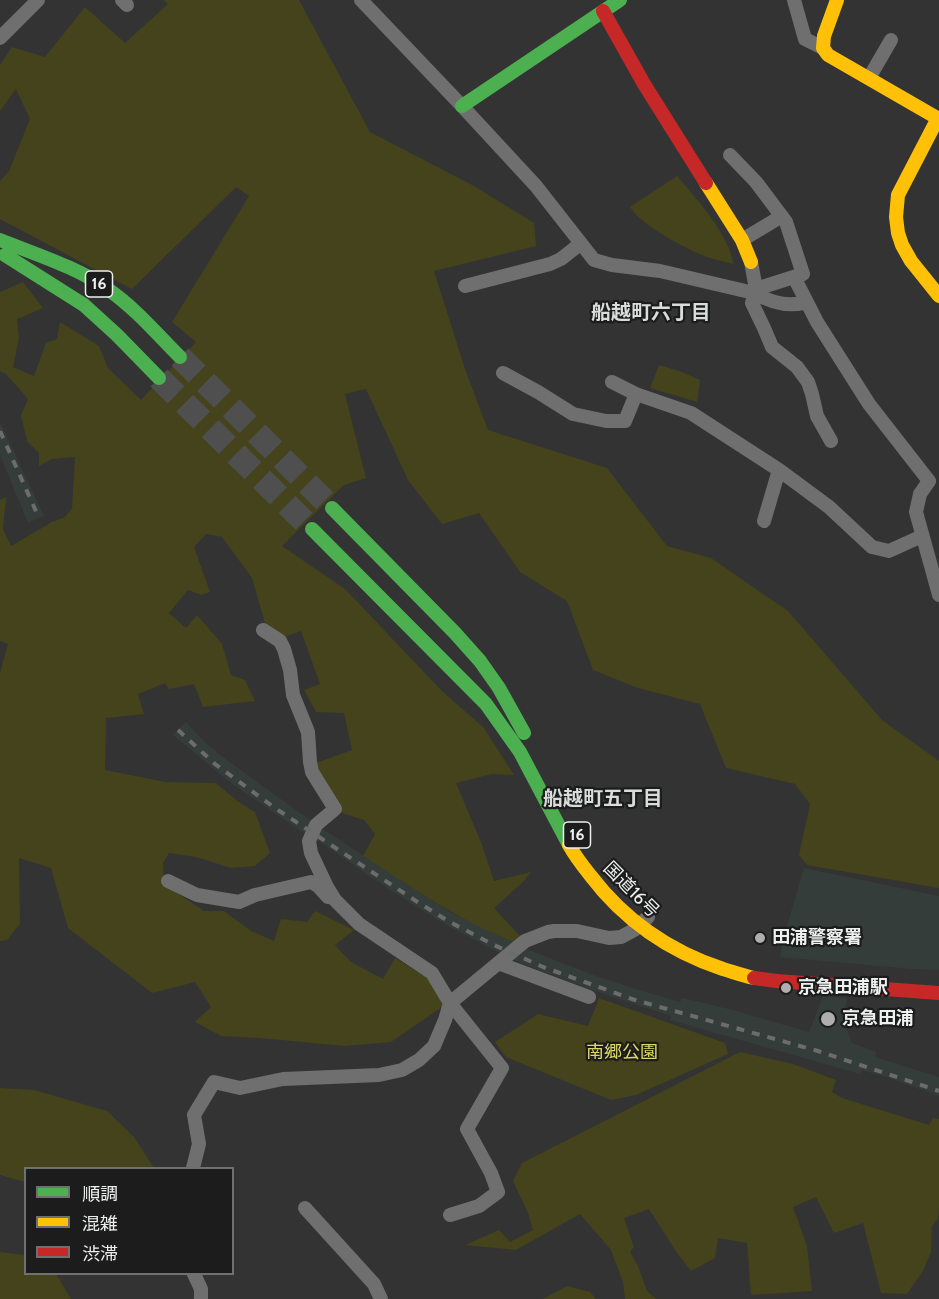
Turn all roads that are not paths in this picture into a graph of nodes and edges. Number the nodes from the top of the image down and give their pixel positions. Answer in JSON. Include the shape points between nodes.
{"nodes":[{"id":1,"x":38,"y":0,"type":"edge"},
{"id":2,"x":361,"y":0,"type":"edge"},
{"id":3,"x":620,"y":0,"type":"edge"},
{"id":4,"x":794,"y":0,"type":"edge"},
{"id":5,"x":837,"y":0,"type":"edge"},
{"id":6,"x":603,"y":11,"type":"junction"},
{"id":7,"x":0,"y":38,"type":"edge"},
{"id":8,"x":891,"y":40,"type":"dead end"},
{"id":9,"x":824,"y":48,"type":"junction"},
{"id":10,"x":868,"y":78,"type":"junction"},
{"id":11,"x":462,"y":106,"type":"junction"},
{"id":12,"x":938,"y":119,"type":"edge"},
{"id":13,"x":730,"y":155,"type":"dead end"},
{"id":14,"x":782,"y":216,"type":"junction"},
{"id":15,"x":0,"y":240,"type":"edge"},
{"id":16,"x":742,"y":240,"type":"junction"},
{"id":17,"x":580,"y":244,"type":"junction"},
{"id":18,"x":0,"y":253,"type":"edge"},
{"id":19,"x":750,"y":262,"type":"joint"},
{"id":20,"x":794,"y":277,"type":"junction"},
{"id":21,"x":465,"y":286,"type":"dead end"},
{"id":22,"x":755,"y":291,"type":"junction"},
{"id":23,"x":939,"y":296,"type":"edge"},
{"id":24,"x":806,"y":302,"type":"junction"},
{"id":25,"x":180,"y":357,"type":"tunnel mouth"},
{"id":26,"x":503,"y":373,"type":"dead end"},
{"id":27,"x":159,"y":378,"type":"tunnel mouth"},
{"id":28,"x":612,"y":382,"type":"dead end"},
{"id":29,"x":636,"y":394,"type":"junction"},
{"id":30,"x":831,"y":441,"type":"dead end"},
{"id":31,"x":779,"y":471,"type":"junction"},
{"id":32,"x":332,"y":508,"type":"tunnel mouth"},
{"id":33,"x":764,"y":521,"type":"dead end"},
{"id":34,"x":312,"y":529,"type":"tunnel mouth"},
{"id":35,"x":922,"y":536,"type":"junction"},
{"id":36,"x":384,"y":561,"type":"junction"},
{"id":37,"x":366,"y":584,"type":"junction"},
{"id":38,"x":396,"y":586,"type":"junction"},
{"id":39,"x":939,"y":595,"type":"edge"},
{"id":40,"x":388,"y":605,"type":"junction"},
{"id":41,"x":263,"y":630,"type":"dead end"},
{"id":42,"x":168,"y":881,"type":"dead end"},
{"id":43,"x":335,"y":900,"type":"junction"},
{"id":44,"x":644,"y":921,"type":"junction"},
{"id":45,"x":705,"y":948,"type":"dead end"},
{"id":46,"x":498,"y":963,"type":"junction"},
{"id":47,"x":939,"y":993,"type":"edge"},
{"id":48,"x":589,"y":997,"type":"dead end"},
{"id":49,"x":450,"y":1003,"type":"junction"},
{"id":50,"x":193,"y":1167,"type":"edge"},
{"id":51,"x":305,"y":1208,"type":"dead end"},
{"id":52,"x":450,"y":1215,"type":"dead end"},
{"id":53,"x":194,"y":1275,"type":"edge"},
{"id":54,"x":201,"y":1299,"type":"edge"},
{"id":55,"x":381,"y":1299,"type":"edge"}],
"edges":[{"from":1,"to":7,"type":"street"},
{"from":2,"to":11,"type":"street"},
{"from":3,"to":6,"type":"main road"},
{"from":4,"to":9,"type":"street","via":[[805,39]]},
{"from":5,"to":9,"type":"main road","via":[[824,36]]},
{"from":6,"to":11,"type":"main road"},
{"from":6,"to":16,"type":"main road"},
{"from":8,"to":10,"type":"street"},
{"from":9,"to":10,"type":"main road","via":[[828,55]]},
{"from":10,"to":12,"type":"main road"},
{"from":11,"to":17,"type":"street","via":[[536,186]]},
{"from":12,"to":23,"type":"main road","via":[[898,195],[896,217],[902,245]]},
{"from":13,"to":14,"type":"street"},
{"from":14,"to":16,"type":"street"},
{"from":14,"to":20,"type":"street","via":[[803,274]]},
{"from":15,"to":25,"type":"main road","number":"16","via":[[80,273],[109,290]]},
{"from":16,"to":19,"type":"main road"},
{"from":17,"to":21,"type":"street","via":[[550,264]]},
{"from":17,"to":22,"type":"street","via":[[594,260],[612,265]]},
{"from":18,"to":27,"type":"main road","number":"16","via":[[84,305]]},
{"from":19,"to":22,"type":"street"},
{"from":20,"to":22,"type":"street"},
{"from":20,"to":24,"type":"street"},
{"from":22,"to":24,"type":"street","via":[[765,299],[794,306]]},
{"from":22,"to":30,"type":"street","via":[[752,303],[772,347],[797,367],[808,382],[817,416]]},
{"from":24,"to":35,"type":"street","via":[[869,404],[929,481],[920,494],[916,512]]},
{"from":26,"to":29,"type":"street","via":[[573,414],[606,421],[625,421]]},
{"from":28,"to":29,"type":"street"},
{"from":29,"to":31,"type":"street","via":[[691,413]]},
{"from":31,"to":33,"type":"street"},
{"from":31,"to":35,"type":"street","via":[[829,507],[872,547],[889,551]]},
{"from":32,"to":36,"type":"main road","name":"国道16号","number":"16"},
{"from":34,"to":37,"type":"main road","name":"国道16号","number":"16"},
{"from":35,"to":39,"type":"street"},
{"from":36,"to":37,"type":"main road","via":[[386,577]]},
{"from":36,"to":38,"type":"main road","name":"国道16号","number":"16"},
{"from":37,"to":40,"type":"main road","name":"国道16号","number":"16"},
{"from":38,"to":40,"type":"main road","via":[[386,598]]},
{"from":38,"to":44,"type":"main road","name":"国道16号","number":"16","via":[[480,661],[499,688],[590,856]]},
{"from":40,"to":44,"type":"main road","name":"国道16号","number":"16","via":[[486,704],[520,752],[575,856],[627,916]]},
{"from":41,"to":43,"type":"street","via":[[280,641],[284,650],[293,695],[308,732],[312,772],[335,809],[316,825],[309,841],[317,867]]},
{"from":42,"to":43,"type":"street","via":[[197,895],[238,902],[311,882]]},
{"from":43,"to":49,"type":"street","via":[[359,924],[432,973]]},
{"from":44,"to":45,"type":"main road","name":"国道16号","number":"16"},
{"from":44,"to":46,"type":"street","via":[[621,937],[548,932],[525,941]]},
{"from":44,"to":47,"type":"main road","name":"国道16号","number":"16","via":[[651,935],[680,951],[749,977]]},
{"from":46,"to":48,"type":"street"},
{"from":46,"to":49,"type":"street"},
{"from":49,"to":50,"type":"street","via":[[434,1046],[402,1070],[379,1075],[282,1078],[240,1088],[214,1082],[194,1114],[199,1144]]},
{"from":49,"to":52,"type":"street","via":[[502,1068],[467,1129],[498,1192],[479,1206]]},
{"from":51,"to":55,"type":"street","via":[[375,1284]]},
{"from":53,"to":54,"type":"street"}]}
